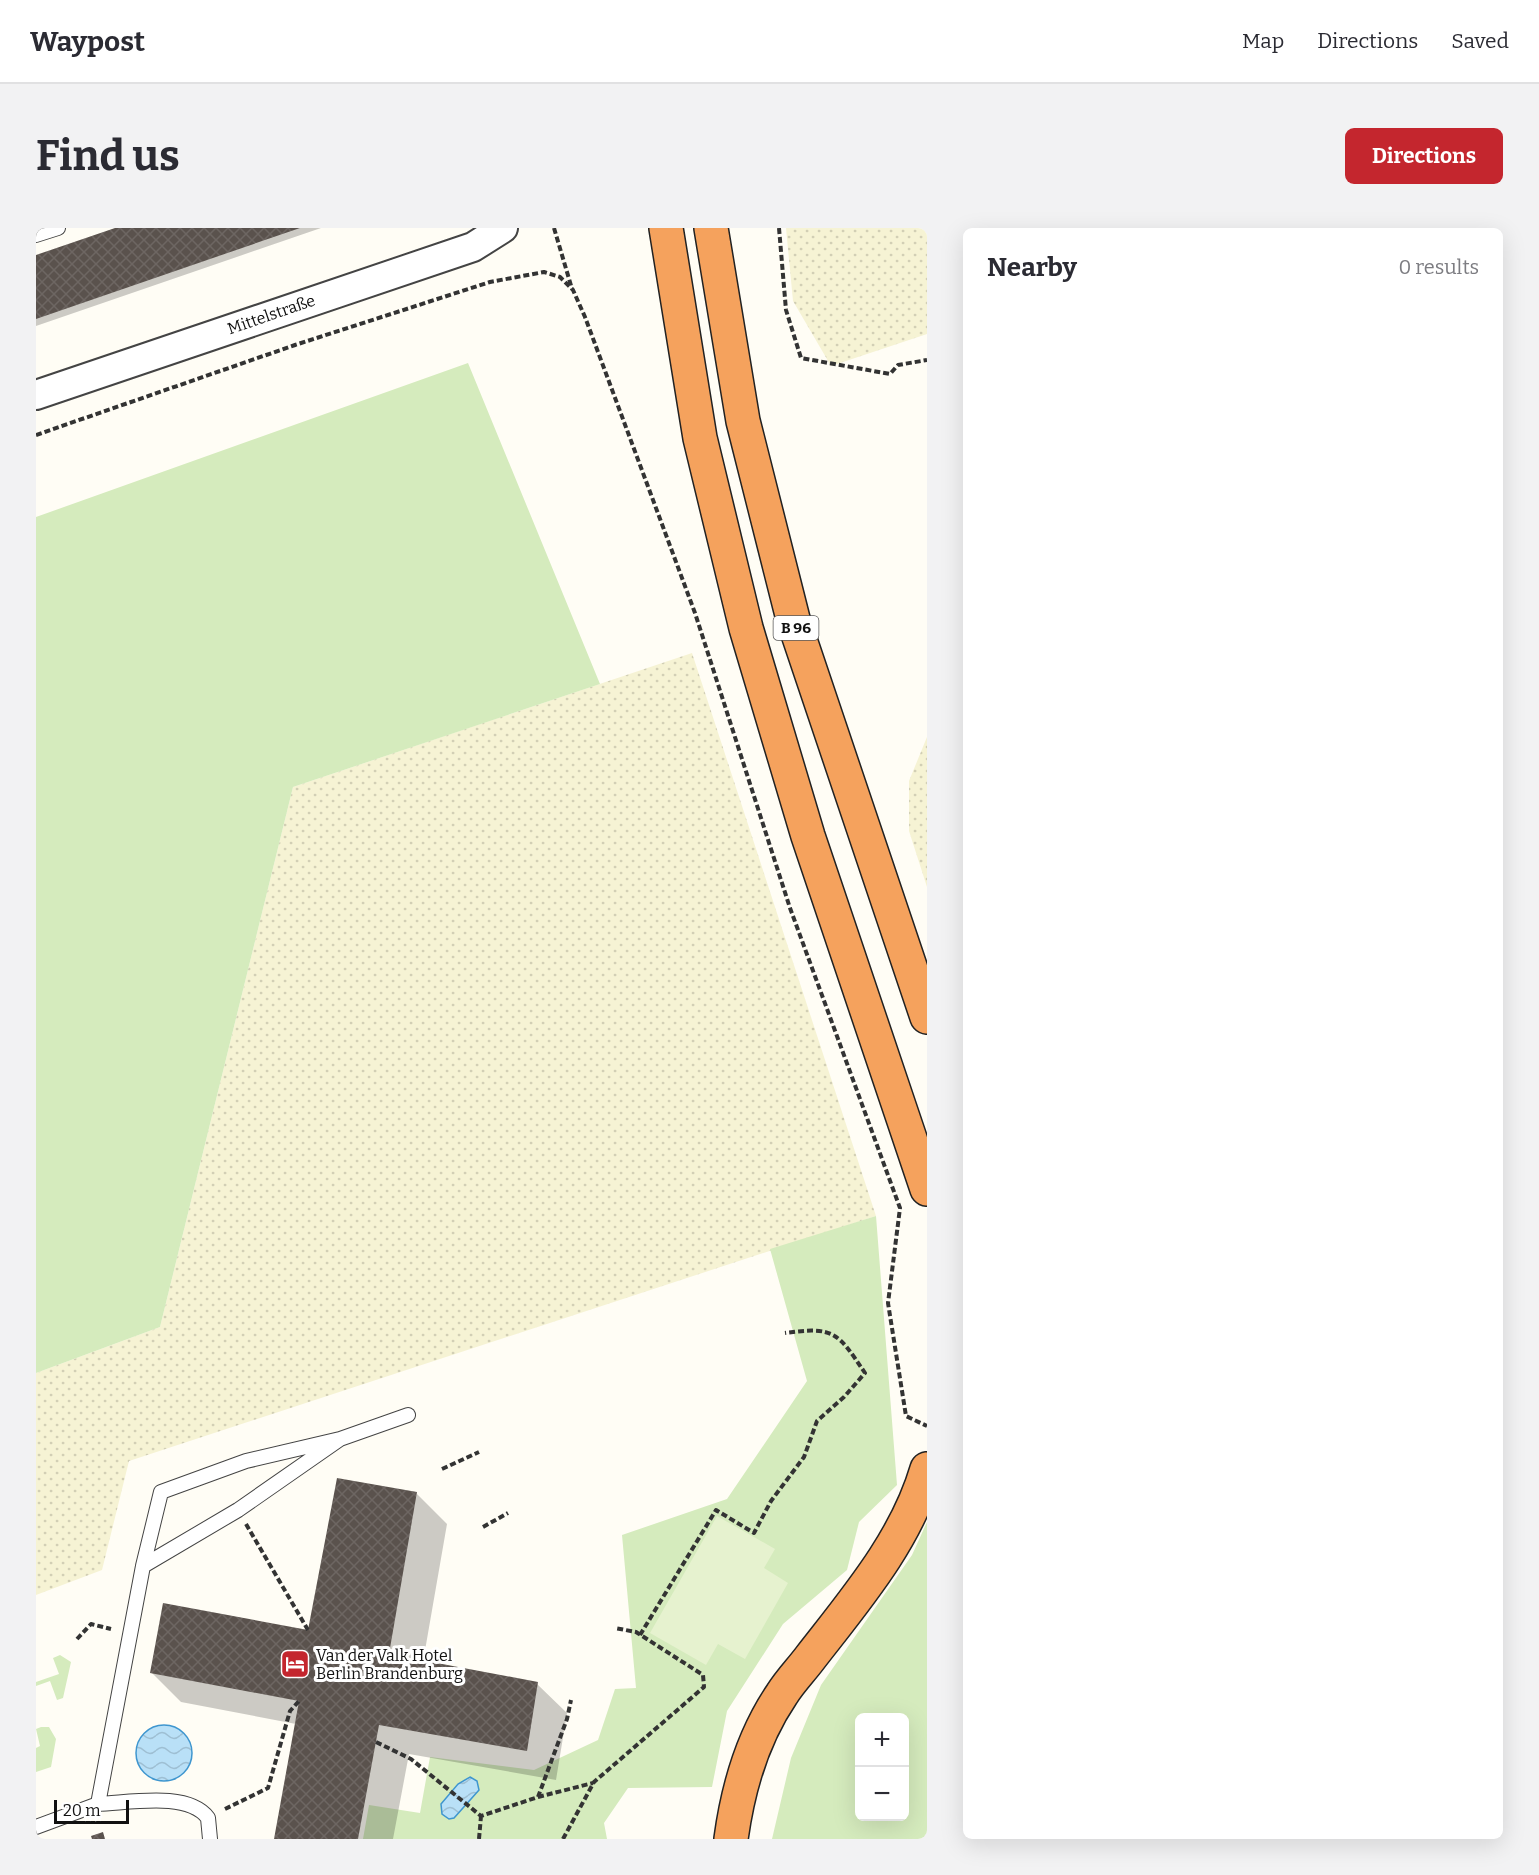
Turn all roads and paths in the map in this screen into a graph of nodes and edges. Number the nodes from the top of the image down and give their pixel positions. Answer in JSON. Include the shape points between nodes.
{"nodes":[{"id":1,"x":58,"y":228,"type":"edge"},
{"id":2,"x":503,"y":228,"type":"edge"},
{"id":3,"x":554,"y":228,"type":"edge"},
{"id":4,"x":666,"y":228,"type":"edge"},
{"id":5,"x":711,"y":228,"type":"edge"},
{"id":6,"x":778,"y":228,"type":"edge"},
{"id":7,"x":36,"y":235,"type":"edge"},
{"id":8,"x":573,"y":290,"type":"junction"},
{"id":9,"x":927,"y":360,"type":"edge"},
{"id":10,"x":36,"y":394,"type":"edge"},
{"id":11,"x":36,"y":435,"type":"edge"},
{"id":12,"x":927,"y":1017,"type":"edge"},
{"id":13,"x":927,"y":1188,"type":"edge"},
{"id":14,"x":785,"y":1333,"type":"dead end"},
{"id":15,"x":408,"y":1415,"type":"dead end"},
{"id":16,"x":927,"y":1426,"type":"edge"},
{"id":17,"x":340,"y":1439,"type":"junction"},
{"id":18,"x":479,"y":1452,"type":"dead end"},
{"id":19,"x":442,"y":1469,"type":"dead end"},
{"id":20,"x":927,"y":1469,"type":"edge"},
{"id":21,"x":238,"y":1510,"type":"junction"},
{"id":22,"x":508,"y":1513,"type":"dead end"},
{"id":23,"x":483,"y":1527,"type":"dead end"},
{"id":24,"x":143,"y":1566,"type":"junction"},
{"id":25,"x":615,"y":1628,"type":"dead end"},
{"id":26,"x":308,"y":1630,"type":"dead end"},
{"id":27,"x":130,"y":1634,"type":"junction"},
{"id":28,"x":640,"y":1635,"type":"junction"},
{"id":29,"x":76,"y":1640,"type":"dead end"},
{"id":30,"x":571,"y":1700,"type":"dead end"},
{"id":31,"x":299,"y":1701,"type":"dead end"},
{"id":32,"x":376,"y":1742,"type":"dead end"},
{"id":33,"x":594,"y":1782,"type":"junction"},
{"id":34,"x":538,"y":1797,"type":"junction"},
{"id":35,"x":98,"y":1804,"type":"junction"},
{"id":36,"x":481,"y":1816,"type":"junction"},
{"id":37,"x":208,"y":1818,"type":"junction"},
{"id":38,"x":36,"y":1827,"type":"edge"},
{"id":39,"x":210,"y":1839,"type":"edge"},
{"id":40,"x":479,"y":1839,"type":"edge"},
{"id":41,"x":563,"y":1839,"type":"edge"},
{"id":42,"x":731,"y":1839,"type":"edge"}],
"edges":[{"from":1,"to":7,"type":"lane"},
{"from":2,"to":10,"type":"street","name":"Mittelstraße","via":[[473,247]]},
{"from":3,"to":8,"type":"path"},
{"from":4,"to":13,"type":"highway","number":"B 96","via":[[700,438],[746,628],[808,836]]},
{"from":5,"to":12,"type":"highway","number":"B 96","via":[[743,421],[793,619]]},
{"from":6,"to":9,"type":"path","via":[[786,310],[801,358],[890,374],[898,365]]},
{"from":8,"to":11,"type":"path","via":[[560,277],[544,272],[490,282]]},
{"from":8,"to":16,"type":"path","via":[[695,613],[790,908],[900,1208],[888,1303],[906,1416]]},
{"from":14,"to":28,"type":"path","via":[[813,1329],[836,1334],[865,1373],[817,1421],[804,1457],[771,1501],[754,1533],[716,1510]]},
{"from":15,"to":17,"type":"lane"},
{"from":17,"to":21,"type":"lane"},
{"from":17,"to":24,"type":"lane","via":[[246,1461],[161,1492]]},
{"from":18,"to":19,"type":"path"},
{"from":20,"to":42,"type":"highway","via":[[920,1493],[889,1552],[782,1693],[764,1725],[747,1763]]},
{"from":21,"to":24,"type":"lane"},
{"from":21,"to":26,"type":"path"},
{"from":22,"to":23,"type":"path"},
{"from":24,"to":27,"type":"lane"},
{"from":25,"to":28,"type":"path"},
{"from":27,"to":29,"type":"path","via":[[91,1624]]},
{"from":27,"to":35,"type":"lane"},
{"from":28,"to":33,"type":"path","via":[[702,1675],[704,1687]]},
{"from":30,"to":34,"type":"path"},
{"from":31,"to":37,"type":"path","via":[[290,1711],[268,1788]]},
{"from":32,"to":36,"type":"path","via":[[411,1759]]},
{"from":33,"to":34,"type":"path"},
{"from":33,"to":41,"type":"path"},
{"from":34,"to":36,"type":"path"},
{"from":35,"to":37,"type":"lane","via":[[171,1801],[192,1804]]},
{"from":35,"to":38,"type":"lane"},
{"from":36,"to":40,"type":"path"},
{"from":37,"to":39,"type":"lane"}]}
